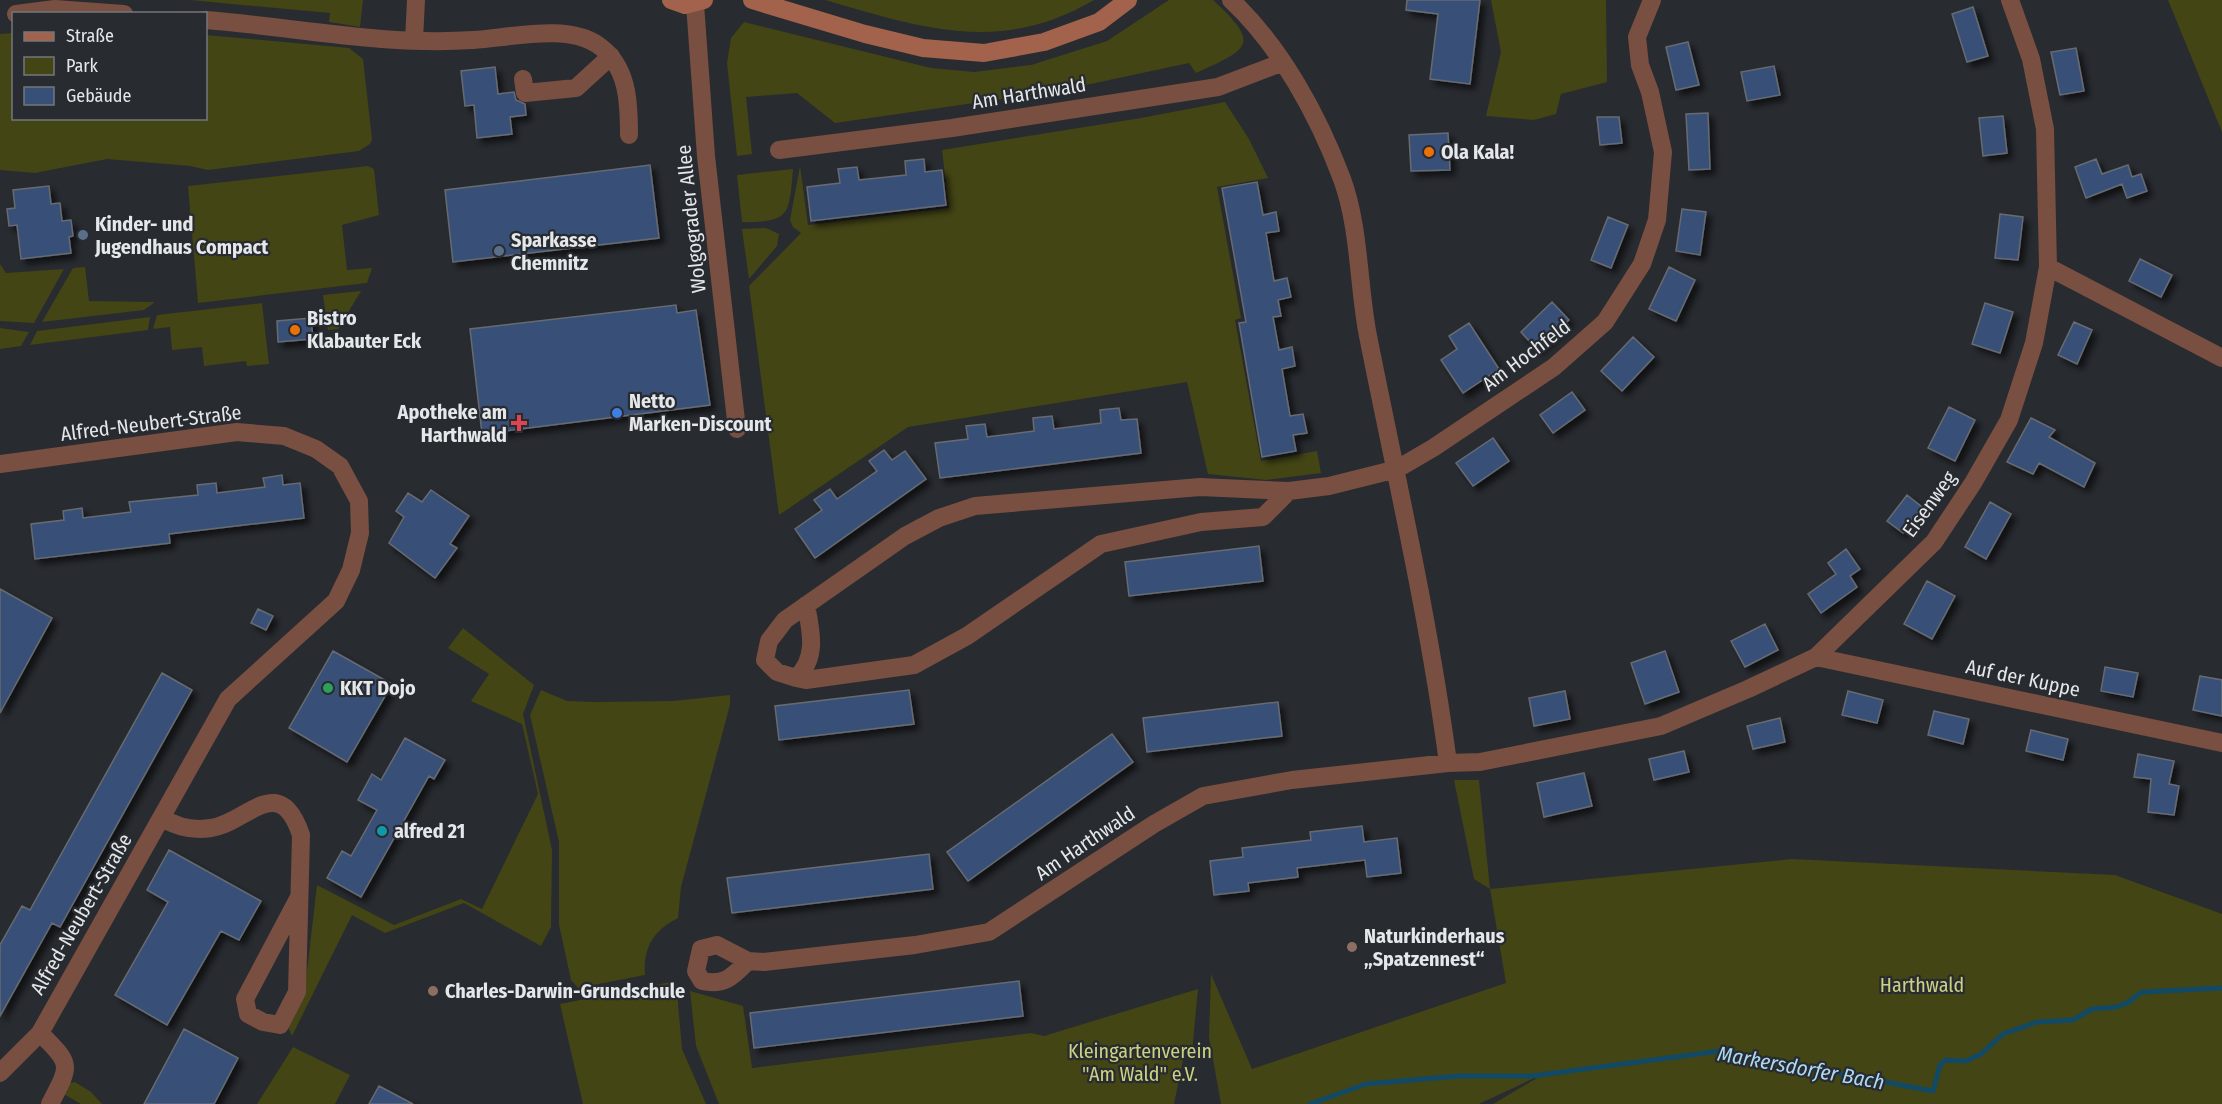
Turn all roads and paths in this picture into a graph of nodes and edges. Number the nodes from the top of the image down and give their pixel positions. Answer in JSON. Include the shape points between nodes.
{"nodes":[{"id":1,"x":416,"y":0,"type":"edge"},
{"id":2,"x":671,"y":0,"type":"edge"},
{"id":3,"x":752,"y":0,"type":"edge"},
{"id":4,"x":1128,"y":0,"type":"edge"},
{"id":5,"x":1231,"y":0,"type":"edge"},
{"id":6,"x":1652,"y":0,"type":"edge"},
{"id":7,"x":2010,"y":0,"type":"edge"},
{"id":8,"x":699,"y":2,"type":"edge"},
{"id":9,"x":31,"y":12,"type":"edge"},
{"id":10,"x":96,"y":12,"type":"edge"},
{"id":11,"x":207,"y":20,"type":"edge"},
{"id":12,"x":414,"y":40,"type":"junction"},
{"id":13,"x":611,"y":56,"type":"junction"},
{"id":14,"x":1281,"y":63,"type":"junction"},
{"id":15,"x":523,"y":79,"type":"dead end"},
{"id":16,"x":629,"y":135,"type":"dead end"},
{"id":17,"x":779,"y":150,"type":"dead end"},
{"id":18,"x":2048,"y":267,"type":"junction"},
{"id":19,"x":2222,"y":358,"type":"edge"},
{"id":20,"x":737,"y":429,"type":"dead end"},
{"id":21,"x":0,"y":464,"type":"edge"},
{"id":22,"x":1396,"y":469,"type":"junction"},
{"id":23,"x":1289,"y":491,"type":"junction"},
{"id":24,"x":806,"y":605,"type":"junction"},
{"id":25,"x":1816,"y":657,"type":"junction"},
{"id":26,"x":796,"y":678,"type":"junction"},
{"id":27,"x":2222,"y":743,"type":"edge"},
{"id":28,"x":1480,"y":762,"type":"joint"},
{"id":29,"x":1448,"y":763,"type":"junction"},
{"id":30,"x":162,"y":818,"type":"junction"},
{"id":31,"x":299,"y":897,"type":"junction"},
{"id":32,"x":748,"y":961,"type":"dead end"},
{"id":33,"x":40,"y":1033,"type":"junction"},
{"id":34,"x":0,"y":1073,"type":"edge"},
{"id":35,"x":50,"y":1104,"type":"edge"}],
"edges":[{"from":1,"to":12,"type":"street"},
{"from":2,"to":8,"type":"main road","name":"Wolgograder Allee","via":[[685,5]]},
{"from":3,"to":4,"type":"main road","via":[[923,48],[984,53],[1044,42],[1099,22]]},
{"from":5,"to":14,"type":"street","via":[[1254,21]]},
{"from":6,"to":22,"type":"street","name":"Am Hochfeld","via":[[1637,38],[1640,65],[1663,152],[1657,220],[1642,264],[1605,322],[1554,367]]},
{"from":7,"to":18,"type":"street","name":"Eisenweg","via":[[2031,59],[2045,129]]},
{"from":8,"to":20,"type":"street","name":"Wolgograder Allee","via":[[706,156]]},
{"from":9,"to":10,"type":"street"},
{"from":11,"to":12,"type":"street"},
{"from":12,"to":13,"type":"street","via":[[562,33],[584,37]]},
{"from":13,"to":15,"type":"street","via":[[576,88],[525,93]]},
{"from":13,"to":16,"type":"street","via":[[623,76]]},
{"from":14,"to":17,"type":"street","name":"Am Harthwald","via":[[1218,87]]},
{"from":14,"to":22,"type":"street","via":[[1312,115],[1343,182],[1367,333]]},
{"from":18,"to":19,"type":"street"},
{"from":18,"to":25,"type":"street","name":"Eisenweg","via":[[2034,343],[2008,420],[1973,483],[1934,542]]},
{"from":21,"to":30,"type":"street","name":"Alfred-Neubert-Straße","via":[[237,432],[284,436],[316,449],[340,466],[359,501],[360,533],[351,570],[336,601],[228,699]]},
{"from":22,"to":23,"type":"street","via":[[1329,486]]},
{"from":22,"to":29,"type":"street"},
{"from":23,"to":24,"type":"street","via":[[1200,487],[975,506],[939,518],[905,536]]},
{"from":23,"to":26,"type":"street","via":[[1263,517],[1201,522],[1101,544],[968,636],[914,665],[806,680]]},
{"from":24,"to":26,"type":"street","via":[[812,647],[803,671]]},
{"from":24,"to":26,"type":"street","via":[[785,620],[769,641],[765,660],[777,672]]},
{"from":25,"to":27,"type":"street","name":"Auf der Kuppe"},
{"from":25,"to":28,"type":"street","name":"Eisenweg","via":[[1661,726]]},
{"from":28,"to":29,"type":"street","name":"Am Harthwald"},
{"from":29,"to":32,"type":"street","name":"Am Harthwald","via":[[1292,780],[1203,796],[989,932],[915,945]]},
{"from":30,"to":31,"type":"street","via":[[180,827],[213,828],[267,804],[284,807],[296,818],[302,835]]},
{"from":30,"to":33,"type":"street","name":"Alfred-Neubert-Straße"},
{"from":31,"to":31,"type":"street","via":[[297,992],[280,1025],[263,1022],[248,1014],[245,999]]},
{"from":33,"to":34,"type":"street","name":"Alfred-Neubert-Straße"},
{"from":33,"to":35,"type":"street","via":[[64,1057],[66,1074]]}]}
